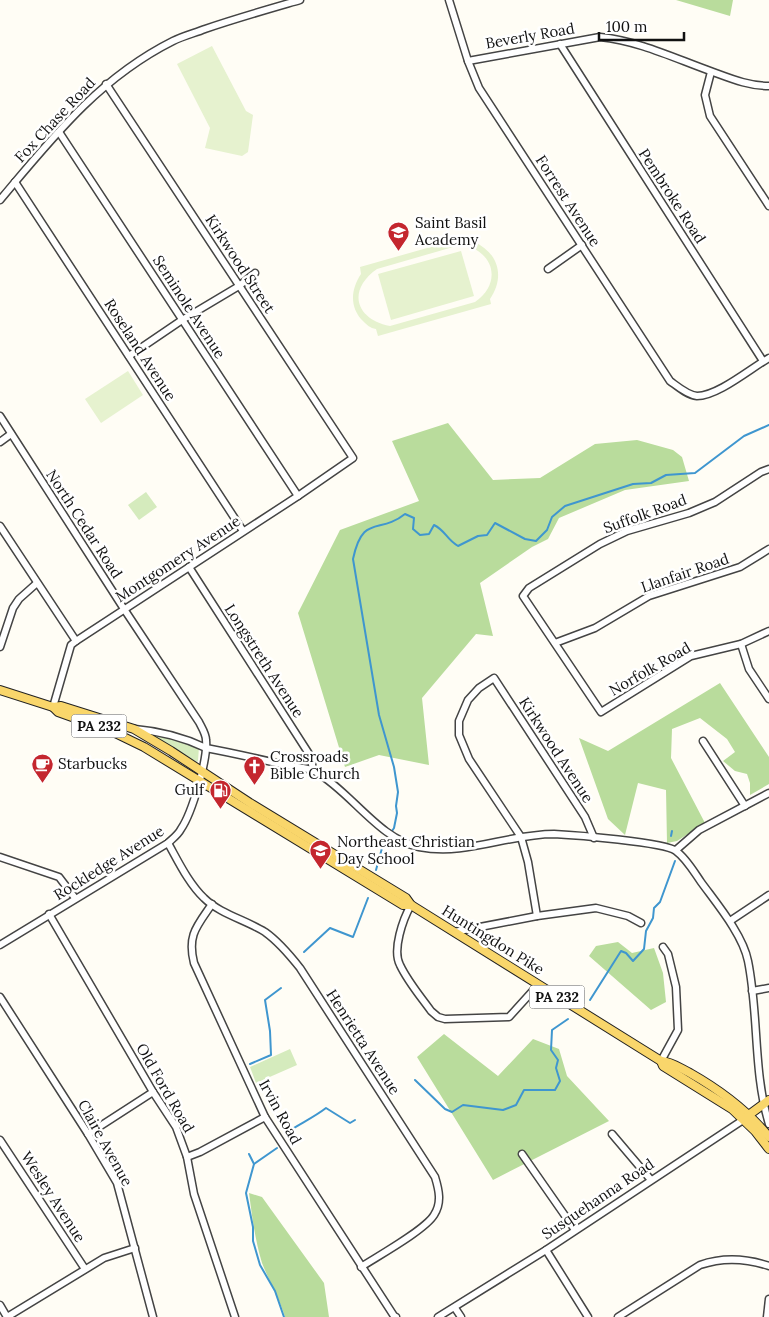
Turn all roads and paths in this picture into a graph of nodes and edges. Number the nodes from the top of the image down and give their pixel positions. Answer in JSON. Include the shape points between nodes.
{"nodes":[{"id":1,"x":300,"y":0,"type":"edge"},
{"id":2,"x":449,"y":0,"type":"edge"},
{"id":3,"x":560,"y":44,"type":"junction"},
{"id":4,"x":468,"y":61,"type":"junction"},
{"id":5,"x":711,"y":72,"type":"junction"},
{"id":6,"x":106,"y":84,"type":"junction"},
{"id":7,"x":769,"y":86,"type":"edge"},
{"id":8,"x":59,"y":132,"type":"junction"},
{"id":9,"x":14,"y":182,"type":"junction"},
{"id":10,"x":0,"y":200,"type":"edge"},
{"id":11,"x":769,"y":206,"type":"edge"},
{"id":12,"x":582,"y":245,"type":"junction"},
{"id":13,"x":548,"y":268,"type":"dead end"},
{"id":14,"x":255,"y":273,"type":"dead end"},
{"id":15,"x":239,"y":286,"type":"junction"},
{"id":16,"x":182,"y":320,"type":"junction"},
{"id":17,"x":130,"y":356,"type":"junction"},
{"id":18,"x":766,"y":359,"type":"edge"},
{"id":19,"x":0,"y":416,"type":"edge"},
{"id":20,"x":11,"y":434,"type":"junction"},
{"id":21,"x":0,"y":442,"type":"edge"},
{"id":22,"x":353,"y":458,"type":"joint"},
{"id":23,"x":769,"y":469,"type":"edge"},
{"id":24,"x":298,"y":496,"type":"junction"},
{"id":25,"x":1,"y":530,"type":"edge"},
{"id":26,"x":243,"y":532,"type":"junction"},
{"id":27,"x":769,"y":549,"type":"edge"},
{"id":28,"x":189,"y":567,"type":"junction"},
{"id":29,"x":37,"y":583,"type":"junction"},
{"id":30,"x":124,"y":609,"type":"junction"},
{"id":31,"x":769,"y":631,"type":"edge"},
{"id":32,"x":76,"y":641,"type":"junction"},
{"id":33,"x":555,"y":643,"type":"junction"},
{"id":34,"x":741,"y":644,"type":"junction"},
{"id":35,"x":0,"y":647,"type":"edge"},
{"id":36,"x":0,"y":690,"type":"edge"},
{"id":37,"x":769,"y":699,"type":"edge"},
{"id":38,"x":53,"y":707,"type":"junction"},
{"id":39,"x":134,"y":729,"type":"junction"},
{"id":40,"x":704,"y":741,"type":"dead end"},
{"id":41,"x":206,"y":748,"type":"junction"},
{"id":42,"x":314,"y":771,"type":"junction"},
{"id":43,"x":201,"y":777,"type":"junction"},
{"id":44,"x":769,"y":793,"type":"edge"},
{"id":45,"x":745,"y":806,"type":"junction"},
{"id":46,"x":521,"y":837,"type":"junction"},
{"id":47,"x":594,"y":838,"type":"junction"},
{"id":48,"x":168,"y":843,"type":"junction"},
{"id":49,"x":676,"y":850,"type":"junction"},
{"id":50,"x":1,"y":859,"type":"edge"},
{"id":51,"x":769,"y":895,"type":"edge"},
{"id":52,"x":74,"y":898,"type":"junction"},
{"id":53,"x":212,"y":904,"type":"junction"},
{"id":54,"x":411,"y":905,"type":"junction"},
{"id":55,"x":49,"y":914,"type":"junction"},
{"id":56,"x":538,"y":916,"type":"junction"},
{"id":57,"x":730,"y":921,"type":"junction"},
{"id":58,"x":641,"y":923,"type":"dead end"},
{"id":59,"x":454,"y":932,"type":"junction"},
{"id":60,"x":0,"y":944,"type":"edge"},
{"id":61,"x":663,"y":947,"type":"dead end"},
{"id":62,"x":538,"y":985,"type":"junction"},
{"id":63,"x":769,"y":988,"type":"edge"},
{"id":64,"x":752,"y":991,"type":"junction"},
{"id":65,"x":0,"y":997,"type":"edge"},
{"id":66,"x":662,"y":1061,"type":"junction"},
{"id":67,"x":153,"y":1092,"type":"junction"},
{"id":68,"x":766,"y":1102,"type":"edge"},
{"id":69,"x":265,"y":1117,"type":"junction"},
{"id":70,"x":746,"y":1118,"type":"junction"},
{"id":71,"x":769,"y":1124,"type":"edge"},
{"id":72,"x":88,"y":1134,"type":"junction"},
{"id":73,"x":612,"y":1134,"type":"dead end"},
{"id":74,"x":769,"y":1137,"type":"edge"},
{"id":75,"x":0,"y":1140,"type":"edge"},
{"id":76,"x":769,"y":1149,"type":"edge"},
{"id":77,"x":522,"y":1154,"type":"dead end"},
{"id":78,"x":187,"y":1157,"type":"junction"},
{"id":79,"x":651,"y":1180,"type":"junction"},
{"id":80,"x":575,"y":1230,"type":"junction"},
{"id":81,"x":134,"y":1248,"type":"junction"},
{"id":82,"x":546,"y":1250,"type":"junction"},
{"id":83,"x":769,"y":1266,"type":"edge"},
{"id":84,"x":361,"y":1267,"type":"junction"},
{"id":85,"x":85,"y":1269,"type":"junction"},
{"id":86,"x":769,"y":1300,"type":"edge"},
{"id":87,"x":0,"y":1305,"type":"edge"},
{"id":88,"x":455,"y":1308,"type":"junction"},
{"id":89,"x":7,"y":1317,"type":"edge"},
{"id":90,"x":153,"y":1317,"type":"edge"},
{"id":91,"x":235,"y":1317,"type":"edge"},
{"id":92,"x":396,"y":1317,"type":"edge"},
{"id":93,"x":438,"y":1317,"type":"edge"},
{"id":94,"x":461,"y":1317,"type":"edge"},
{"id":95,"x":588,"y":1317,"type":"edge"},
{"id":96,"x":618,"y":1317,"type":"edge"},
{"id":97,"x":767,"y":1317,"type":"edge"}],
"edges":[{"from":1,"to":6,"type":"street","name":"Fox Chase Road","via":[[235,18],[175,40],[136,61]]},
{"from":2,"to":4,"type":"street","name":"Forrest Avenue"},
{"from":3,"to":4,"type":"street","name":"Beverly Road"},
{"from":3,"to":5,"type":"street","name":"Beverly Road","via":[[600,37],[615,38]]},
{"from":3,"to":18,"type":"street","name":"Pembroke Road"},
{"from":4,"to":12,"type":"street","name":"Forrest Avenue","via":[[479,88]]},
{"from":5,"to":7,"type":"street","name":"Beverly Road","via":[[737,81]]},
{"from":5,"to":11,"type":"street","via":[[706,95],[710,116]]},
{"from":6,"to":8,"type":"street","name":"Fox Chase Road"},
{"from":6,"to":15,"type":"street","name":"Kirkwood Street"},
{"from":8,"to":9,"type":"street","name":"Fox Chase Road"},
{"from":8,"to":16,"type":"street","name":"Seminole Avenue"},
{"from":9,"to":10,"type":"street","name":"Fox Chase Road"},
{"from":9,"to":17,"type":"street","name":"Roseland Avenue"},
{"from":12,"to":13,"type":"street"},
{"from":12,"to":18,"type":"street","name":"Forrest Avenue","via":[[670,381],[680,389],[696,396],[719,390]]},
{"from":14,"to":15,"type":"street"},
{"from":15,"to":16,"type":"street"},
{"from":15,"to":22,"type":"street","name":"Kirkwood Street"},
{"from":16,"to":17,"type":"street"},
{"from":16,"to":24,"type":"street","name":"Seminole Avenue"},
{"from":17,"to":26,"type":"street","name":"Roseland Avenue"},
{"from":19,"to":20,"type":"street","name":"North Cedar Road"},
{"from":20,"to":21,"type":"street"},
{"from":20,"to":30,"type":"street","name":"North Cedar Road"},
{"from":22,"to":24,"type":"street","name":"Montgomery Avenue"},
{"from":23,"to":33,"type":"street","name":"Suffolk Road","via":[[716,502],[627,531],[600,544],[530,588],[523,596]]},
{"from":24,"to":26,"type":"street","name":"Montgomery Avenue"},
{"from":25,"to":29,"type":"street"},
{"from":26,"to":28,"type":"street","name":"Montgomery Avenue"},
{"from":27,"to":33,"type":"street","name":"Llanfair Road","via":[[740,567],[649,596],[595,628]]},
{"from":28,"to":30,"type":"street","name":"Montgomery Avenue"},
{"from":28,"to":42,"type":"street","name":"Longstreth Avenue","via":[[311,757]]},
{"from":29,"to":32,"type":"street"},
{"from":29,"to":35,"type":"street","via":[[13,608]]},
{"from":30,"to":32,"type":"street","name":"Montgomery Avenue"},
{"from":30,"to":41,"type":"street","name":"North Cedar Road","via":[[199,722],[206,737]]},
{"from":31,"to":34,"type":"street","name":"Norfolk Road"},
{"from":32,"to":38,"type":"street","via":[[71,645]]},
{"from":33,"to":34,"type":"street","name":"Norfolk Road","via":[[601,712],[691,656]]},
{"from":34,"to":37,"type":"street","via":[[749,669]]},
{"from":36,"to":38,"type":"main road","name":"Huntingdon Pike","number":"PA 232"},
{"from":38,"to":39,"type":"main road","name":"Huntingdon Pike","number":"PA 232","via":[[61,706]]},
{"from":38,"to":43,"type":"main road","name":"Huntingdon Pike","number":"PA 232","via":[[58,712],[130,739]]},
{"from":39,"to":41,"type":"street"},
{"from":39,"to":43,"type":"main road","name":"Huntingdon Pike","number":"PA 232","via":[[171,751]]},
{"from":40,"to":45,"type":"street"},
{"from":41,"to":42,"type":"street"},
{"from":41,"to":43,"type":"street","name":"Rockledge Avenue"},
{"from":42,"to":46,"type":"street","via":[[334,784],[388,834],[417,847],[465,848]]},
{"from":43,"to":48,"type":"street","name":"Rockledge Avenue","via":[[182,829]]},
{"from":43,"to":54,"type":"main road","name":"Huntingdon Pike","number":"PA 232","via":[[406,898]]},
{"from":44,"to":45,"type":"street"},
{"from":45,"to":49,"type":"street","via":[[700,830]]},
{"from":46,"to":47,"type":"street","via":[[553,834]]},
{"from":46,"to":47,"type":"street","name":"Kirkwood Avenue","via":[[469,759],[459,735],[459,721],[468,700],[494,678],[585,817]]},
{"from":46,"to":56,"type":"street"},
{"from":47,"to":49,"type":"street"},
{"from":48,"to":52,"type":"street","name":"Rockledge Avenue"},
{"from":48,"to":53,"type":"street","name":"Henrietta Avenue","via":[[194,885]]},
{"from":49,"to":57,"type":"street"},
{"from":50,"to":52,"type":"street","via":[[59,877]]},
{"from":51,"to":57,"type":"street"},
{"from":52,"to":55,"type":"street","name":"Rockledge Avenue"},
{"from":53,"to":69,"type":"street","name":"Irvin Road","via":[[191,940],[191,951]]},
{"from":53,"to":84,"type":"street","name":"Henrietta Avenue","via":[[264,932],[289,954],[435,1177],[439,1203],[434,1215],[425,1225]]},
{"from":54,"to":59,"type":"main road","name":"Huntingdon Pike","number":"PA 232"},
{"from":54,"to":62,"type":"street","via":[[399,937],[399,964],[438,1017],[509,1017]]},
{"from":55,"to":60,"type":"street","name":"Rockledge Avenue"},
{"from":55,"to":67,"type":"street","name":"Old Ford Road"},
{"from":56,"to":58,"type":"street","via":[[596,908],[628,916]]},
{"from":56,"to":59,"type":"street"},
{"from":57,"to":64,"type":"street","via":[[748,959]]},
{"from":59,"to":62,"type":"main road","name":"Huntingdon Pike","number":"PA 232"},
{"from":61,"to":66,"type":"street","via":[[668,954],[676,987],[678,1030]]},
{"from":62,"to":66,"type":"main road","name":"Huntingdon Pike","number":"PA 232"},
{"from":63,"to":64,"type":"street"},
{"from":64,"to":68,"type":"street"},
{"from":65,"to":72,"type":"street","name":"Claire Avenue"},
{"from":66,"to":70,"type":"main road","name":"Huntingdon Pike","number":"PA 232","via":[[663,1066]]},
{"from":67,"to":72,"type":"street"},
{"from":67,"to":78,"type":"street","name":"Old Ford Road","via":[[176,1127]]},
{"from":68,"to":70,"type":"main road","name":"Susquehanna Road"},
{"from":68,"to":71,"type":"street"},
{"from":69,"to":78,"type":"street"},
{"from":69,"to":84,"type":"street","name":"Irvin Road"},
{"from":70,"to":74,"type":"main road","name":"Huntingdon Pike","number":"PA 232"},
{"from":70,"to":76,"type":"main road","name":"Huntingdon Pike","number":"PA 232"},
{"from":70,"to":79,"type":"street","name":"Susquehanna Road"},
{"from":72,"to":81,"type":"street","name":"Claire Avenue","via":[[117,1183]]},
{"from":73,"to":79,"type":"street"},
{"from":75,"to":85,"type":"street","name":"Wesley Avenue"},
{"from":77,"to":80,"type":"street"},
{"from":78,"to":91,"type":"street","name":"Old Ford Road","via":[[194,1194]]},
{"from":79,"to":80,"type":"street","name":"Susquehanna Road"},
{"from":80,"to":82,"type":"street","name":"Susquehanna Road"},
{"from":81,"to":85,"type":"street","via":[[104,1258]]},
{"from":81,"to":90,"type":"street","name":"Claire Avenue"},
{"from":82,"to":88,"type":"street","name":"Susquehanna Road"},
{"from":82,"to":95,"type":"street"},
{"from":83,"to":96,"type":"street","via":[[730,1258],[714,1260],[700,1265]]},
{"from":84,"to":92,"type":"street","name":"Irvin Road"},
{"from":85,"to":89,"type":"street"},
{"from":86,"to":97,"type":"street"},
{"from":87,"to":89,"type":"street"},
{"from":88,"to":93,"type":"street","name":"Susquehanna Road"},
{"from":88,"to":94,"type":"street"}]}
